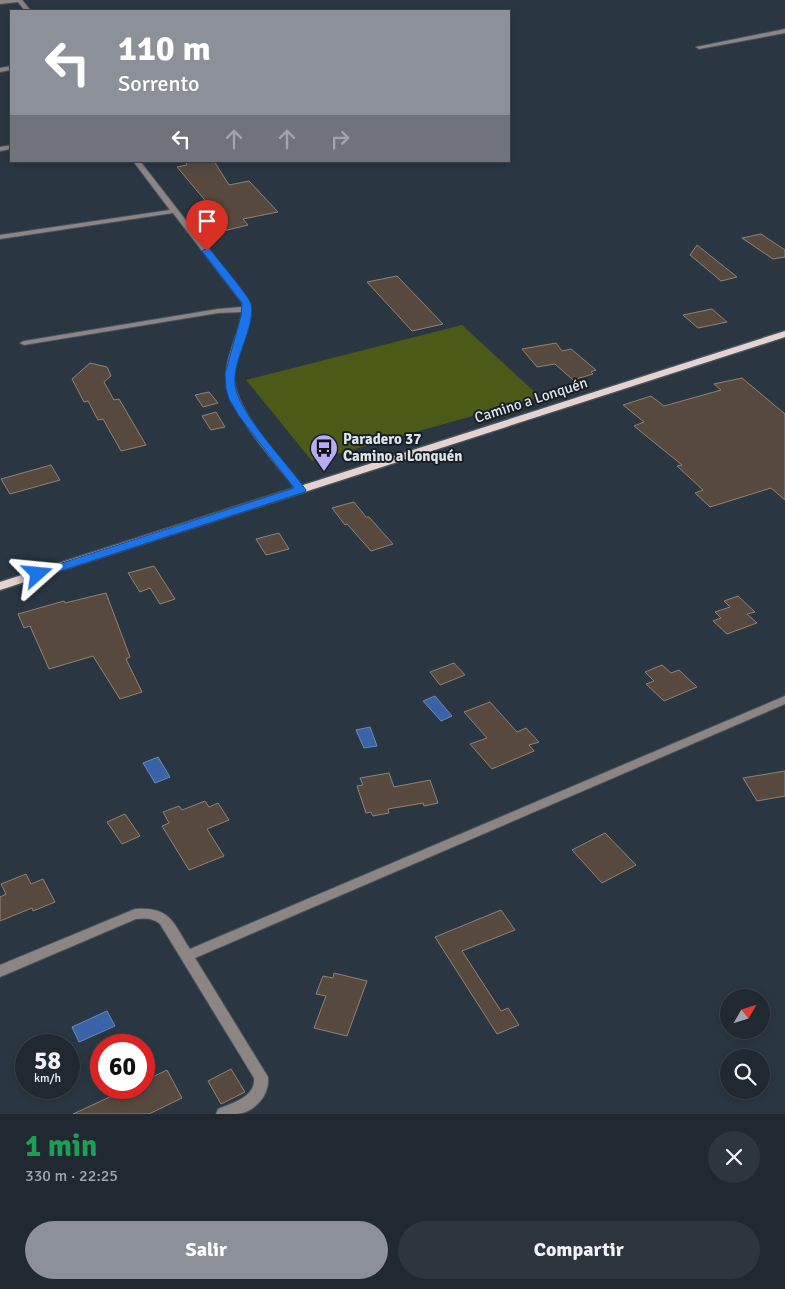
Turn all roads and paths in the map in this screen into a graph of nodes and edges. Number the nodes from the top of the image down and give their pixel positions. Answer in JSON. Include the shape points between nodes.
{"nodes":[{"id":1,"x":19,"y":0,"type":"edge"},
{"id":2,"x":0,"y":2,"type":"edge"},
{"id":3,"x":27,"y":10,"type":"edge"},
{"id":4,"x":785,"y":31,"type":"edge"},
{"id":5,"x":700,"y":48,"type":"dead end"},
{"id":6,"x":137,"y":162,"type":"edge"},
{"id":7,"x":175,"y":211,"type":"junction"},
{"id":8,"x":0,"y":237,"type":"edge"},
{"id":9,"x":247,"y":309,"type":"junction"},
{"id":10,"x":785,"y":334,"type":"edge"},
{"id":11,"x":24,"y":343,"type":"dead end"},
{"id":12,"x":301,"y":490,"type":"junction"},
{"id":13,"x":0,"y":586,"type":"edge"},
{"id":14,"x":785,"y":700,"type":"edge"},
{"id":15,"x":187,"y":956,"type":"junction"},
{"id":16,"x":0,"y":971,"type":"edge"},
{"id":17,"x":223,"y":1114,"type":"edge"}],
"edges":[{"from":1,"to":2,"type":"street"},
{"from":1,"to":3,"type":"street"},
{"from":4,"to":5,"type":"street"},
{"from":6,"to":7,"type":"street"},
{"from":7,"to":8,"type":"street"},
{"from":7,"to":9,"type":"street","via":[[244,298]]},
{"from":9,"to":11,"type":"street"},
{"from":9,"to":12,"type":"street","via":[[230,374],[230,389],[243,414]]},
{"from":10,"to":12,"type":"main road","name":"Camino a Lonquén"},
{"from":12,"to":13,"type":"main road","name":"Camino a Lonquén"},
{"from":14,"to":15,"type":"street"},
{"from":15,"to":16,"type":"street","via":[[165,920],[144,913]]},
{"from":15,"to":17,"type":"street","via":[[263,1084],[257,1096]]}]}
